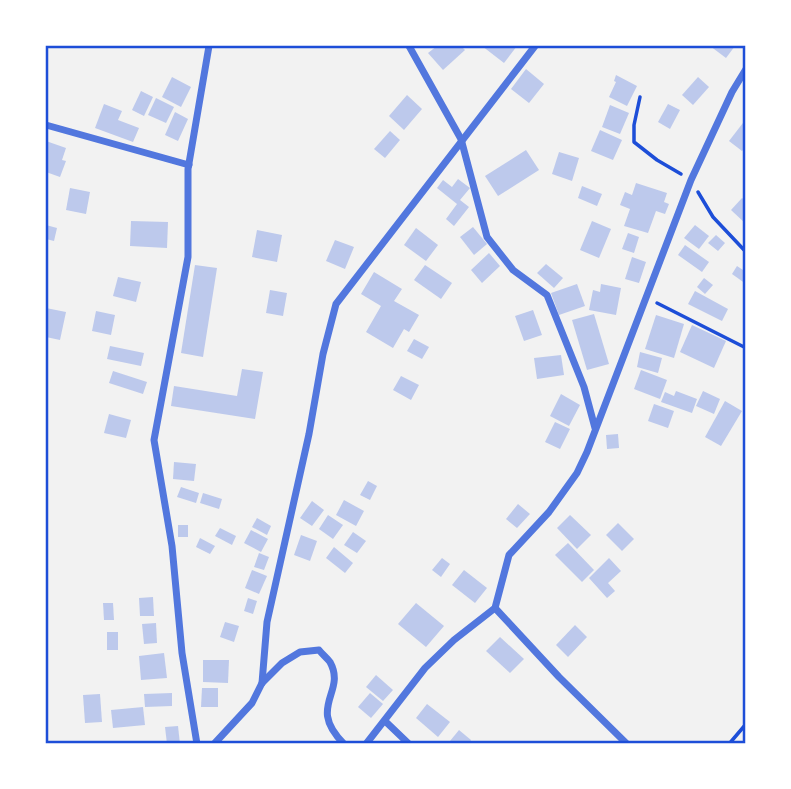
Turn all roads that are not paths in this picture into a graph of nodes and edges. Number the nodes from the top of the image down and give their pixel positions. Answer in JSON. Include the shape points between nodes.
{"nodes":[{"id":1,"x":209,"y":46,"type":"edge"},
{"id":2,"x":409,"y":46,"type":"edge"},
{"id":3,"x":535,"y":46,"type":"edge"},
{"id":4,"x":746,"y":69,"type":"edge"},
{"id":5,"x":46,"y":125,"type":"edge"},
{"id":6,"x":461,"y":139,"type":"junction"},
{"id":7,"x":189,"y":165,"type":"junction"},
{"id":8,"x":595,"y":429,"type":"junction"},
{"id":9,"x":495,"y":608,"type":"junction"},
{"id":10,"x":262,"y":683,"type":"junction"},
{"id":11,"x":385,"y":721,"type":"junction"},
{"id":12,"x":197,"y":744,"type":"edge"},
{"id":13,"x":214,"y":744,"type":"edge"},
{"id":14,"x":344,"y":744,"type":"edge"},
{"id":15,"x":366,"y":744,"type":"edge"},
{"id":16,"x":409,"y":744,"type":"edge"},
{"id":17,"x":627,"y":744,"type":"edge"}],
"edges":[{"from":1,"to":7,"type":"street"},
{"from":2,"to":6,"type":"street"},
{"from":3,"to":6,"type":"street"},
{"from":4,"to":8,"type":"street","via":[[691,180]]},
{"from":5,"to":7,"type":"street"},
{"from":6,"to":8,"type":"street","via":[[488,236],[513,270],[547,295],[584,387]]},
{"from":6,"to":10,"type":"street","via":[[336,304],[267,622]]},
{"from":7,"to":12,"type":"street","via":[[188,257],[153,440],[172,546]]},
{"from":8,"to":9,"type":"street","via":[[577,473],[509,555]]},
{"from":9,"to":11,"type":"street","via":[[425,668]]},
{"from":9,"to":17,"type":"street"},
{"from":10,"to":13,"type":"street","via":[[252,703]]},
{"from":10,"to":14,"type":"street","via":[[300,652],[319,650],[331,664],[334,686],[326,710],[330,730]]},
{"from":11,"to":15,"type":"street"},
{"from":11,"to":16,"type":"street"}]}
